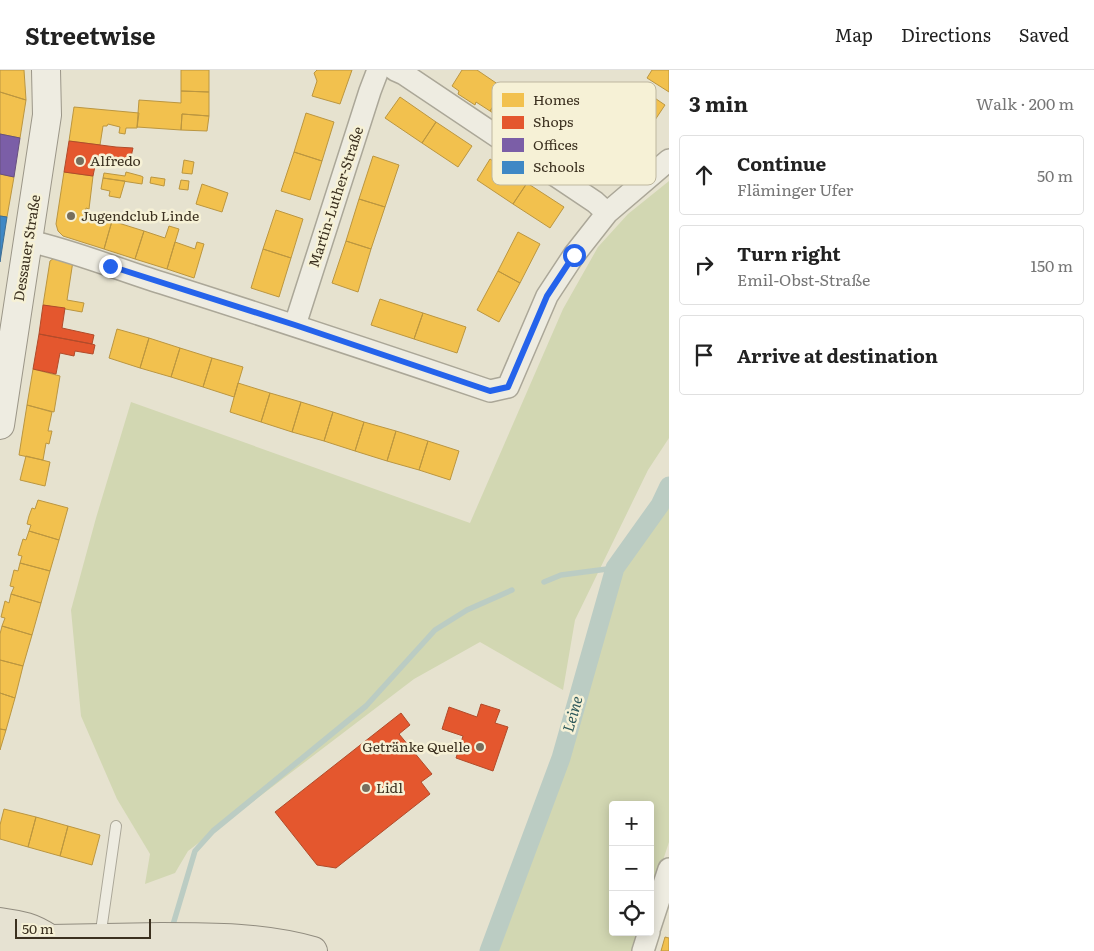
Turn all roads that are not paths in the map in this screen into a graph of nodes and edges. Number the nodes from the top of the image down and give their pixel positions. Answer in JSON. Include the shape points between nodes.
{"nodes":[{"id":1,"x":46,"y":70,"type":"edge"},
{"id":2,"x":378,"y":70,"type":"edge"},
{"id":3,"x":395,"y":70,"type":"edge"},
{"id":4,"x":492,"y":133,"type":"edge"},
{"id":5,"x":669,"y":160,"type":"edge"},
{"id":6,"x":656,"y":171,"type":"edge"},
{"id":7,"x":570,"y":185,"type":"edge"},
{"id":8,"x":640,"y":185,"type":"edge"},
{"id":9,"x":607,"y":213,"type":"junction"},
{"id":10,"x":29,"y":241,"type":"junction"},
{"id":11,"x":295,"y":325,"type":"junction"},
{"id":12,"x":0,"y":425,"type":"edge"},
{"id":13,"x":116,"y":826,"type":"dead end"},
{"id":14,"x":669,"y":869,"type":"edge"},
{"id":15,"x":654,"y":916,"type":"edge"},
{"id":16,"x":0,"y":922,"type":"edge"},
{"id":17,"x":648,"y":936,"type":"edge"},
{"id":18,"x":50,"y":939,"type":"junction"},
{"id":19,"x":0,"y":945,"type":"edge"},
{"id":20,"x":96,"y":947,"type":"edge"},
{"id":21,"x":313,"y":951,"type":"edge"},
{"id":22,"x":643,"y":951,"type":"edge"}],
"edges":[{"from":1,"to":10,"type":"street","name":"Dessauer Straße","via":[[47,115]]},
{"from":2,"to":11,"type":"street","name":"Martin-Luther-Straße"},
{"from":3,"to":4,"type":"street"},
{"from":5,"to":6,"type":"street"},
{"from":7,"to":9,"type":"street"},
{"from":8,"to":9,"type":"street"},
{"from":9,"to":11,"type":"street","via":[[547,296],[508,387],[490,391]]},
{"from":10,"to":11,"type":"street","via":[[61,248],[124,272]]},
{"from":10,"to":12,"type":"street","name":"Dessauer Straße"},
{"from":13,"to":20,"type":"lane"},
{"from":14,"to":15,"type":"street"},
{"from":16,"to":18,"type":"main road","via":[[26,926]]},
{"from":17,"to":22,"type":"street"},
{"from":18,"to":19,"type":"main road","via":[[28,946]]},
{"from":18,"to":20,"type":"main road"},
{"from":20,"to":21,"type":"main road","via":[[228,938],[282,943]]}]}
